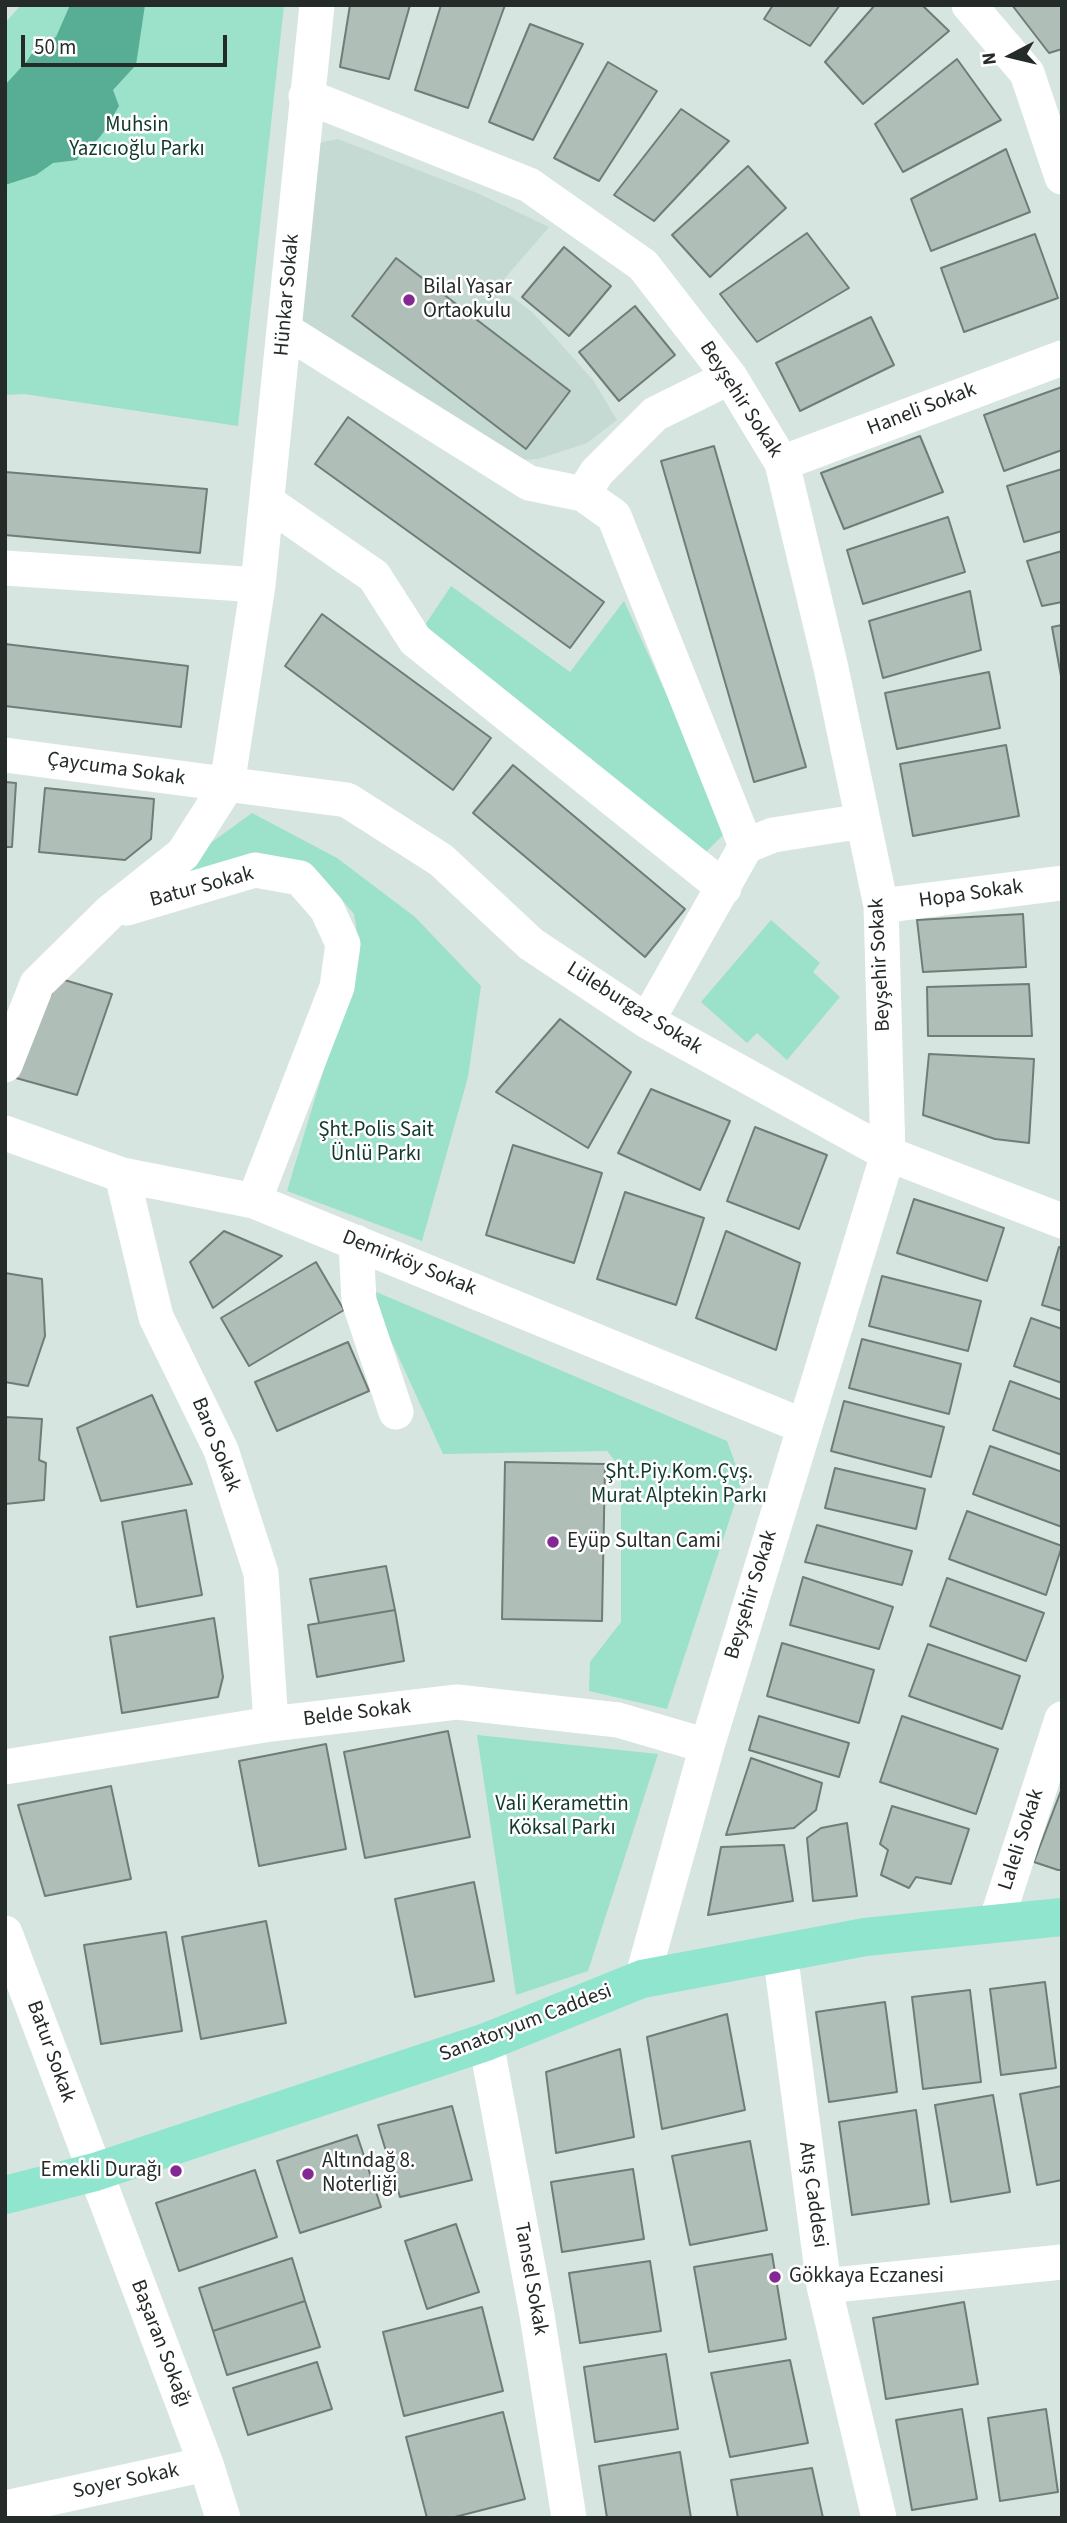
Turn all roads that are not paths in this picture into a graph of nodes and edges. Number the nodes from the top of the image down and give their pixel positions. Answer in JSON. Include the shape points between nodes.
{"nodes":[{"id":1,"x":317,"y":5,"type":"edge"},
{"id":2,"x":969,"y":5,"type":"edge"},
{"id":3,"x":306,"y":96,"type":"junction"},
{"id":4,"x":1061,"y":171,"type":"edge"},
{"id":5,"x":286,"y":331,"type":"junction"},
{"id":6,"x":1062,"y":358,"type":"edge"},
{"id":7,"x":730,"y":377,"type":"junction"},
{"id":8,"x":782,"y":463,"type":"junction"},
{"id":9,"x":583,"y":494,"type":"junction"},
{"id":10,"x":267,"y":502,"type":"junction"},
{"id":11,"x":5,"y":568,"type":"edge"},
{"id":12,"x":258,"y":585,"type":"junction"},
{"id":13,"x":5,"y":755,"type":"edge"},
{"id":14,"x":227,"y":785,"type":"junction"},
{"id":15,"x":863,"y":821,"type":"junction"},
{"id":16,"x":746,"y":846,"type":"junction"},
{"id":17,"x":1062,"y":883,"type":"edge"},
{"id":18,"x":723,"y":888,"type":"junction"},
{"id":19,"x":881,"y":906,"type":"junction"},
{"id":20,"x":110,"y":912,"type":"junction"},
{"id":21,"x":647,"y":1021,"type":"junction"},
{"id":22,"x":5,"y":1065,"type":"edge"},
{"id":23,"x":5,"y":1133,"type":"edge"},
{"id":24,"x":888,"y":1154,"type":"junction"},
{"id":25,"x":122,"y":1175,"type":"junction"},
{"id":26,"x":254,"y":1200,"type":"junction"},
{"id":27,"x":1062,"y":1221,"type":"edge"},
{"id":28,"x":356,"y":1242,"type":"junction"},
{"id":29,"x":396,"y":1412,"type":"dead end"},
{"id":30,"x":803,"y":1426,"type":"junction"},
{"id":31,"x":1062,"y":1719,"type":"edge"},
{"id":32,"x":271,"y":1724,"type":"junction"},
{"id":33,"x":707,"y":1746,"type":"junction"},
{"id":34,"x":5,"y":1767,"type":"edge"},
{"id":35,"x":1062,"y":1917,"type":"edge"},
{"id":36,"x":996,"y":1922,"type":"junction"},
{"id":37,"x":5,"y":1933,"type":"edge"},
{"id":38,"x":780,"y":1952,"type":"junction"},
{"id":39,"x":642,"y":1979,"type":"junction"},
{"id":40,"x":486,"y":2042,"type":"junction"},
{"id":41,"x":94,"y":2172,"type":"junction"},
{"id":42,"x":5,"y":2196,"type":"edge"},
{"id":43,"x":1062,"y":2262,"type":"edge"},
{"id":44,"x":824,"y":2286,"type":"junction"},
{"id":45,"x":206,"y":2465,"type":"junction"},
{"id":46,"x":5,"y":2508,"type":"edge"},
{"id":47,"x":223,"y":2518,"type":"edge"},
{"id":48,"x":569,"y":2518,"type":"edge"},
{"id":49,"x":879,"y":2518,"type":"edge"}],
"edges":[{"from":1,"to":3,"type":"street","name":"Hünkar Sokak"},
{"from":2,"to":4,"type":"street","via":[[1027,73]]},
{"from":3,"to":5,"type":"street","name":"Hünkar Sokak"},
{"from":3,"to":7,"type":"street","name":"Beyşehir Sokak","via":[[529,185],[643,265]]},
{"from":5,"to":9,"type":"street","via":[[529,483]]},
{"from":5,"to":10,"type":"street","name":"Hünkar Sokak"},
{"from":6,"to":8,"type":"street","name":"Haneli Sokak"},
{"from":7,"to":8,"type":"street","name":"Beyşehir Sokak"},
{"from":7,"to":9,"type":"street","via":[[655,414],[597,472]]},
{"from":8,"to":15,"type":"street","name":"Beyşehir Sokak"},
{"from":9,"to":16,"type":"street","via":[[614,516]]},
{"from":10,"to":12,"type":"street","name":"Hünkar Sokak"},
{"from":10,"to":18,"type":"street","via":[[361,565],[383,589],[415,640]]},
{"from":11,"to":12,"type":"street"},
{"from":12,"to":14,"type":"street","name":"Hünkar Sokak"},
{"from":13,"to":14,"type":"street","name":"Çaycuma Sokak"},
{"from":14,"to":20,"type":"street","name":"Hünkar Sokak","via":[[183,854]]},
{"from":14,"to":21,"type":"street","name":"Lüleburgaz Sokak","via":[[346,800],[441,860],[531,944]]},
{"from":15,"to":16,"type":"street","via":[[773,835]]},
{"from":15,"to":19,"type":"street","name":"Beyşehir Sokak"},
{"from":16,"to":18,"type":"street"},
{"from":17,"to":19,"type":"street","name":"Hopa Sokak"},
{"from":18,"to":21,"type":"street"},
{"from":19,"to":24,"type":"street","name":"Beyşehir Sokak"},
{"from":20,"to":22,"type":"street","name":"Batur Sokak","via":[[37,984]]},
{"from":20,"to":26,"type":"street","name":"Batur Sokak","via":[[255,870],[300,878],[327,909],[343,944],[337,987]]},
{"from":21,"to":24,"type":"street","name":"Lüleburgaz Sokak"},
{"from":23,"to":25,"type":"street","name":"Demirköy Sokak"},
{"from":24,"to":27,"type":"street","name":"Lüleburgaz Sokak"},
{"from":24,"to":30,"type":"street","name":"Beyşehir Sokak"},
{"from":25,"to":26,"type":"street","name":"Demirköy Sokak"},
{"from":25,"to":32,"type":"street","name":"Baro Sokak","via":[[156,1317],[221,1450],[261,1573]]},
{"from":26,"to":28,"type":"street","name":"Demirköy Sokak"},
{"from":28,"to":29,"type":"street","via":[[359,1301]]},
{"from":28,"to":30,"type":"street","name":"Demirköy Sokak"},
{"from":30,"to":33,"type":"street","name":"Beyşehir Sokak"},
{"from":31,"to":36,"type":"street","name":"Laleli Sokak"},
{"from":32,"to":33,"type":"street","name":"Belde Sokak","via":[[457,1702],[618,1720]]},
{"from":32,"to":34,"type":"street","name":"Belde Sokak"},
{"from":33,"to":39,"type":"street","name":"Beyşehir Sokak"},
{"from":35,"to":36,"type":"main road","name":"Sanatoryum Caddesi"},
{"from":36,"to":38,"type":"main road","name":"Sanatoryum Caddesi"},
{"from":37,"to":41,"type":"street","name":"Batur Sokak"},
{"from":38,"to":39,"type":"main road","name":"Sanatoryum Caddesi"},
{"from":38,"to":44,"type":"street","name":"Atış Caddesi"},
{"from":39,"to":40,"type":"main road","name":"Sanatoryum Caddesi"},
{"from":40,"to":41,"type":"main road","name":"Sanatoryum Caddesi"},
{"from":40,"to":48,"type":"street","name":"Tansel Sokak"},
{"from":41,"to":42,"type":"main road","name":"Sanatoryum Caddesi"},
{"from":41,"to":45,"type":"street","name":"Başaran Sokağı"},
{"from":43,"to":44,"type":"street"},
{"from":44,"to":49,"type":"street","name":"Atış Caddesi"},
{"from":45,"to":46,"type":"street","name":"Soyer Sokak"},
{"from":45,"to":47,"type":"street","name":"Başaran Sokağı"}]}
